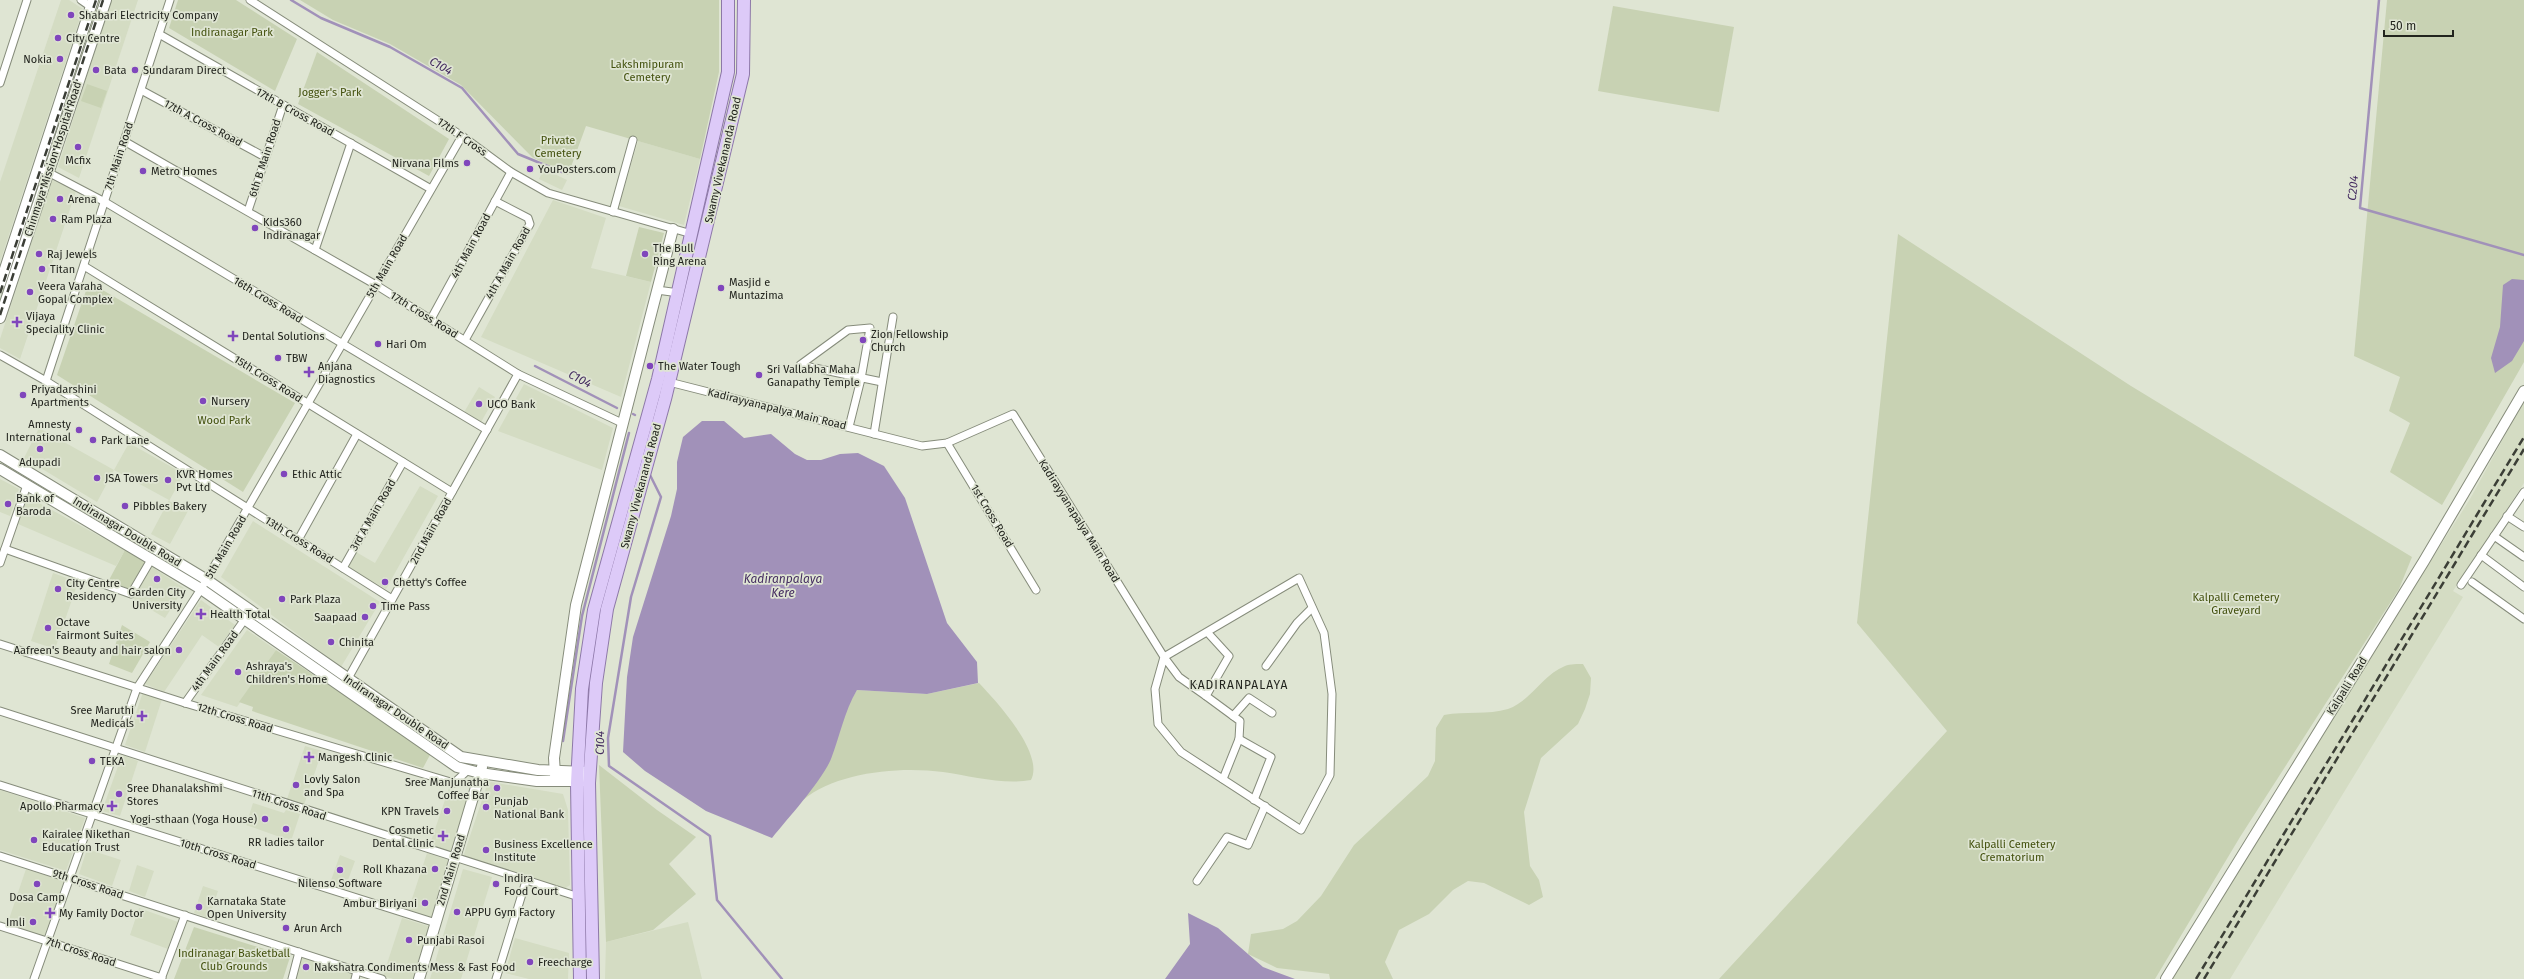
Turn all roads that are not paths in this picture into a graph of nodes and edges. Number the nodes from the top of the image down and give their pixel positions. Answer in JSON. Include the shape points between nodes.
{"nodes":[{"id":1,"x":27,"y":0,"type":"edge"},
{"id":2,"x":80,"y":0,"type":"edge"},
{"id":3,"x":106,"y":0,"type":"edge"},
{"id":4,"x":170,"y":0,"type":"edge"},
{"id":5,"x":250,"y":0,"type":"edge"},
{"id":6,"x":728,"y":0,"type":"edge"},
{"id":7,"x":744,"y":0,"type":"edge"},
{"id":8,"x":92,"y":3,"type":"edge"},
{"id":9,"x":159,"y":34,"type":"junction"},
{"id":10,"x":0,"y":83,"type":"edge"},
{"id":11,"x":141,"y":90,"type":"junction"},
{"id":12,"x":283,"y":105,"type":"junction"},
{"id":13,"x":462,"y":136,"type":"junction"},
{"id":14,"x":633,"y":140,"type":"dead end"},
{"id":15,"x":124,"y":141,"type":"junction"},
{"id":16,"x":351,"y":143,"type":"junction"},
{"id":17,"x":265,"y":157,"type":"junction"},
{"id":18,"x":38,"y":167,"type":"junction"},
{"id":19,"x":49,"y":171,"type":"junction"},
{"id":20,"x":511,"y":172,"type":"junction"},
{"id":21,"x":431,"y":190,"type":"junction"},
{"id":22,"x":496,"y":200,"type":"junction"},
{"id":23,"x":104,"y":202,"type":"junction"},
{"id":24,"x":248,"y":211,"type":"junction"},
{"id":25,"x":613,"y":212,"type":"junction"},
{"id":26,"x":673,"y":229,"type":"junction"},
{"id":27,"x":692,"y":234,"type":"junction"},
{"id":28,"x":315,"y":250,"type":"junction"},
{"id":29,"x":84,"y":266,"type":"junction"},
{"id":30,"x":0,"y":284,"type":"edge"},
{"id":31,"x":376,"y":285,"type":"junction"},
{"id":32,"x":657,"y":290,"type":"junction"},
{"id":33,"x":679,"y":293,"type":"junction"},
{"id":34,"x":893,"y":316,"type":"dead end"},
{"id":35,"x":0,"y":318,"type":"edge"},
{"id":36,"x":431,"y":319,"type":"junction"},
{"id":37,"x":465,"y":340,"type":"junction"},
{"id":38,"x":342,"y":345,"type":"junction"},
{"id":39,"x":0,"y":355,"type":"edge"},
{"id":40,"x":518,"y":374,"type":"junction"},
{"id":41,"x":861,"y":379,"type":"junction"},
{"id":42,"x":46,"y":381,"type":"junction"},
{"id":43,"x":669,"y":382,"type":"junction"},
{"id":44,"x":882,"y":382,"type":"junction"},
{"id":45,"x":2524,"y":391,"type":"edge"},
{"id":46,"x":308,"y":404,"type":"junction"},
{"id":47,"x":622,"y":423,"type":"junction"},
{"id":48,"x":849,"y":427,"type":"junction"},
{"id":49,"x":486,"y":430,"type":"junction"},
{"id":50,"x":358,"y":434,"type":"junction"},
{"id":51,"x":874,"y":434,"type":"junction"},
{"id":52,"x":947,"y":443,"type":"junction"},
{"id":53,"x":0,"y":455,"type":"edge"},
{"id":54,"x":403,"y":462,"type":"junction"},
{"id":55,"x":0,"y":469,"type":"edge"},
{"id":56,"x":27,"y":485,"type":"junction"},
{"id":57,"x":452,"y":492,"type":"junction"},
{"id":58,"x":2524,"y":492,"type":"edge"},
{"id":59,"x":248,"y":508,"type":"junction"},
{"id":60,"x":2507,"y":516,"type":"junction"},
{"id":61,"x":2524,"y":527,"type":"edge"},
{"id":62,"x":2494,"y":536,"type":"junction"},
{"id":63,"x":298,"y":540,"type":"junction"},
{"id":64,"x":5,"y":549,"type":"junction"},
{"id":65,"x":2481,"y":555,"type":"junction"},
{"id":66,"x":2524,"y":557,"type":"edge"},
{"id":67,"x":152,"y":558,"type":"junction"},
{"id":68,"x":0,"y":563,"type":"edge"},
{"id":69,"x":343,"y":568,"type":"junction"},
{"id":70,"x":2472,"y":582,"type":"dead end"},
{"id":71,"x":204,"y":585,"type":"junction"},
{"id":72,"x":2462,"y":585,"type":"dead end"},
{"id":73,"x":2524,"y":587,"type":"edge"},
{"id":74,"x":1036,"y":590,"type":"dead end"},
{"id":75,"x":392,"y":599,"type":"junction"},
{"id":76,"x":1312,"y":608,"type":"junction"},
{"id":77,"x":245,"y":619,"type":"junction"},
{"id":78,"x":2524,"y":619,"type":"edge"},
{"id":79,"x":1208,"y":633,"type":"junction"},
{"id":80,"x":0,"y":644,"type":"edge"},
{"id":81,"x":1164,"y":658,"type":"junction"},
{"id":82,"x":1266,"y":666,"type":"dead end"},
{"id":83,"x":345,"y":683,"type":"junction"},
{"id":84,"x":137,"y":688,"type":"junction"},
{"id":85,"x":1206,"y":696,"type":"junction"},
{"id":86,"x":185,"y":703,"type":"junction"},
{"id":87,"x":0,"y":711,"type":"edge"},
{"id":88,"x":1272,"y":713,"type":"dead end"},
{"id":89,"x":1234,"y":716,"type":"junction"},
{"id":90,"x":1239,"y":739,"type":"junction"},
{"id":91,"x":115,"y":750,"type":"junction"},
{"id":92,"x":484,"y":762,"type":"junction"},
{"id":93,"x":555,"y":769,"type":"junction"},
{"id":94,"x":468,"y":770,"type":"junction"},
{"id":95,"x":480,"y":773,"type":"junction"},
{"id":96,"x":577,"y":776,"type":"junction"},
{"id":97,"x":590,"y":777,"type":"junction"},
{"id":98,"x":1223,"y":779,"type":"junction"},
{"id":99,"x":556,"y":781,"type":"junction"},
{"id":100,"x":0,"y":786,"type":"edge"},
{"id":101,"x":1254,"y":800,"type":"junction"},
{"id":102,"x":1265,"y":806,"type":"junction"},
{"id":103,"x":92,"y":815,"type":"junction"},
{"id":104,"x":0,"y":856,"type":"edge"},
{"id":105,"x":455,"y":859,"type":"junction"},
{"id":106,"x":70,"y":878,"type":"junction"},
{"id":107,"x":526,"y":881,"type":"junction"},
{"id":108,"x":1197,"y":881,"type":"dead end"},
{"id":109,"x":578,"y":897,"type":"junction"},
{"id":110,"x":184,"y":915,"type":"junction"},
{"id":111,"x":436,"y":923,"type":"junction"},
{"id":112,"x":0,"y":926,"type":"edge"},
{"id":113,"x":48,"y":941,"type":"junction"},
{"id":114,"x":299,"y":952,"type":"junction"},
{"id":115,"x":357,"y":971,"type":"junction"},
{"id":116,"x":34,"y":979,"type":"edge"},
{"id":117,"x":162,"y":979,"type":"edge"},
{"id":118,"x":292,"y":979,"type":"edge"},
{"id":119,"x":355,"y":979,"type":"edge"},
{"id":120,"x":382,"y":979,"type":"edge"},
{"id":121,"x":419,"y":979,"type":"edge"},
{"id":122,"x":496,"y":979,"type":"edge"},
{"id":123,"x":580,"y":979,"type":"edge"},
{"id":124,"x":592,"y":979,"type":"edge"},
{"id":125,"x":2166,"y":979,"type":"edge"}],
"edges":[{"from":1,"to":10,"type":"street"},
{"from":2,"to":8,"type":"street"},
{"from":3,"to":19,"type":"street","name":"Chinmaya Mission Hospital Road"},
{"from":4,"to":9,"type":"street","name":"7th Main Road"},
{"from":5,"to":13,"type":"street","name":"17th F Cross"},
{"from":6,"to":27,"type":"main road","name":"Swamy Vivekananda Road","via":[[728,72]]},
{"from":7,"to":43,"type":"main road","name":"Swamy Vivekananda Road","via":[[743,74]]},
{"from":8,"to":18,"type":"street","name":"Chinmaya Mission Hospital Road"},
{"from":9,"to":11,"type":"street","name":"7th Main Road"},
{"from":9,"to":12,"type":"street","name":"17th B Cross Road"},
{"from":11,"to":15,"type":"street","name":"7th Main Road"},
{"from":11,"to":17,"type":"street","name":"17th A Cross Road"},
{"from":12,"to":16,"type":"street","name":"17th B Cross Road"},
{"from":12,"to":17,"type":"street","name":"6th B Main Road"},
{"from":13,"to":20,"type":"street","name":"17th F Cross"},
{"from":13,"to":21,"type":"street","name":"5th Main Road"},
{"from":14,"to":25,"type":"street"},
{"from":15,"to":23,"type":"street","name":"7th Main Road"},
{"from":15,"to":24,"type":"street","name":"17th Cross Road"},
{"from":16,"to":21,"type":"street","name":"17th B Cross Road"},
{"from":16,"to":28,"type":"street"},
{"from":17,"to":24,"type":"street","name":"6th B Main Road"},
{"from":18,"to":19,"type":"street","name":"16th Cross Road"},
{"from":18,"to":30,"type":"street","name":"Chinmaya Mission Hospital Road"},
{"from":19,"to":23,"type":"street","name":"16th Cross Road"},
{"from":19,"to":35,"type":"street","name":"Chinmaya Mission Hospital Road"},
{"from":20,"to":22,"type":"street","name":"4th Main Road"},
{"from":20,"to":25,"type":"street","name":"17th F Cross","via":[[548,193]]},
{"from":21,"to":31,"type":"street","name":"5th Main Road"},
{"from":22,"to":36,"type":"street","name":"4th Main Road"},
{"from":22,"to":37,"type":"street","name":"4th A Main Road","via":[[528,218],[530,224]]},
{"from":23,"to":29,"type":"street","name":"7th Main Road"},
{"from":23,"to":38,"type":"street","name":"16th Cross Road"},
{"from":24,"to":28,"type":"street","name":"17th Cross Road"},
{"from":25,"to":26,"type":"street","name":"17th F Cross"},
{"from":26,"to":27,"type":"street","name":"17th F Cross"},
{"from":26,"to":32,"type":"street"},
{"from":27,"to":33,"type":"main road","name":"Swamy Vivekananda Road"},
{"from":28,"to":31,"type":"street","name":"17th Cross Road"},
{"from":29,"to":42,"type":"street","name":"7th Main Road"},
{"from":29,"to":46,"type":"street","name":"15th Cross Road"},
{"from":31,"to":36,"type":"street","name":"17th Cross Road"},
{"from":31,"to":38,"type":"street","name":"5th Main Road"},
{"from":32,"to":33,"type":"street"},
{"from":32,"to":47,"type":"street"},
{"from":33,"to":96,"type":"main road","name":"Swamy Vivekananda Road","via":[[594,610],[582,689]]},
{"from":34,"to":44,"type":"street"},
{"from":36,"to":37,"type":"street","name":"17th Cross Road"},
{"from":37,"to":40,"type":"street","name":"17th Cross Road"},
{"from":38,"to":46,"type":"street","name":"5th Main Road"},
{"from":38,"to":49,"type":"street","name":"16th Cross Road"},
{"from":39,"to":42,"type":"street","name":"13th Cross Road"},
{"from":40,"to":47,"type":"street","name":"17th Cross Road"},
{"from":40,"to":49,"type":"street","name":"2nd Main Road"},
{"from":41,"to":41,"type":"street","via":[[870,328],[848,330],[800,365]]},
{"from":41,"to":44,"type":"street"},
{"from":41,"to":48,"type":"street"},
{"from":42,"to":59,"type":"street","name":"13th Cross Road"},
{"from":43,"to":48,"type":"street","name":"Kadirayyanapalya Main Road"},
{"from":43,"to":97,"type":"main road","name":"Swamy Vivekananda Road","via":[[607,609],[596,683]]},
{"from":44,"to":51,"type":"street"},
{"from":45,"to":125,"type":"street","name":"Kalpalli Road","via":[[2424,561]]},
{"from":46,"to":50,"type":"street","name":"15th Cross Road"},
{"from":46,"to":59,"type":"street","name":"5th Main Road"},
{"from":47,"to":93,"type":"street","via":[[576,605],[554,758]]},
{"from":48,"to":51,"type":"street","name":"Kadirayyanapalya Main Road"},
{"from":49,"to":57,"type":"street","name":"2nd Main Road"},
{"from":50,"to":54,"type":"street","name":"15th Cross Road"},
{"from":50,"to":63,"type":"street"},
{"from":51,"to":52,"type":"street","name":"Kadirayyanapalya Main Road","via":[[922,446]]},
{"from":52,"to":74,"type":"street","name":"1st Cross Road"},
{"from":52,"to":81,"type":"street","name":"Kadirayyanapalya Main Road","via":[[1013,414]]},
{"from":53,"to":71,"type":"street","name":"Indiranagar Double Road"},
{"from":54,"to":57,"type":"street","name":"15th Cross Road"},
{"from":54,"to":69,"type":"street","name":"3rd A Main Road"},
{"from":55,"to":56,"type":"street","name":"Indiranagar Double Road"},
{"from":56,"to":64,"type":"street"},
{"from":56,"to":67,"type":"street","name":"Indiranagar Double Road"},
{"from":57,"to":75,"type":"street","name":"2nd Main Road"},
{"from":58,"to":60,"type":"street"},
{"from":59,"to":63,"type":"street","name":"13th Cross Road"},
{"from":59,"to":71,"type":"street","name":"5th Main Road"},
{"from":60,"to":61,"type":"street"},
{"from":60,"to":62,"type":"street"},
{"from":62,"to":65,"type":"street"},
{"from":62,"to":66,"type":"street"},
{"from":63,"to":69,"type":"street","name":"13th Cross Road"},
{"from":64,"to":67,"type":"street","via":[[131,594]]},
{"from":64,"to":68,"type":"street"},
{"from":65,"to":72,"type":"street"},
{"from":65,"to":73,"type":"street"},
{"from":67,"to":71,"type":"street","name":"Indiranagar Double Road"},
{"from":69,"to":75,"type":"street","name":"13th Cross Road"},
{"from":70,"to":78,"type":"street"},
{"from":71,"to":77,"type":"street","name":"Indiranagar Double Road"},
{"from":71,"to":83,"type":"street","name":"Indiranagar Double Road"},
{"from":71,"to":84,"type":"street","name":"5th Main Road"},
{"from":75,"to":83,"type":"street","name":"2nd Main Road"},
{"from":76,"to":79,"type":"street","via":[[1299,578]]},
{"from":76,"to":82,"type":"street","via":[[1297,623]]},
{"from":76,"to":102,"type":"street","via":[[1324,633],[1332,694],[1330,775],[1301,830]]},
{"from":77,"to":83,"type":"street","name":"Indiranagar Double Road"},
{"from":77,"to":86,"type":"street","name":"4th Main Road"},
{"from":79,"to":81,"type":"street"},
{"from":79,"to":85,"type":"street","via":[[1229,656]]},
{"from":80,"to":84,"type":"street","name":"12th Cross Road"},
{"from":81,"to":85,"type":"street","via":[[1179,677]]},
{"from":81,"to":98,"type":"street","via":[[1155,689],[1158,724],[1181,752]]},
{"from":83,"to":92,"type":"street","name":"Indiranagar Double Road","via":[[461,757]]},
{"from":83,"to":94,"type":"street","name":"Indiranagar Double Road","via":[[457,767]]},
{"from":84,"to":86,"type":"street","name":"12th Cross Road"},
{"from":84,"to":91,"type":"street","name":"5th Main Road"},
{"from":85,"to":89,"type":"street"},
{"from":86,"to":94,"type":"street","name":"12th Cross Road","via":[[454,783]]},
{"from":87,"to":91,"type":"street","name":"11th Cross Road"},
{"from":88,"to":89,"type":"street","via":[[1249,698]]},
{"from":89,"to":90,"type":"street","via":[[1240,721]]},
{"from":90,"to":98,"type":"street"},
{"from":90,"to":101,"type":"street","via":[[1271,757]]},
{"from":91,"to":103,"type":"street","name":"5th Main Road"},
{"from":91,"to":105,"type":"street","name":"11th Cross Road"},
{"from":92,"to":93,"type":"street","name":"Indiranagar Double Road","via":[[538,770]]},
{"from":92,"to":95,"type":"street","name":"2nd Main Road"},
{"from":93,"to":96,"type":"street","name":"Indiranagar Double Road"},
{"from":93,"to":99,"type":"street"},
{"from":94,"to":95,"type":"street","name":"Indiranagar Double Road"},
{"from":95,"to":99,"type":"street","name":"Indiranagar Double Road"},
{"from":95,"to":105,"type":"street","name":"2nd Main Road"},
{"from":96,"to":97,"type":"street","name":"Indiranagar Double Road"},
{"from":96,"to":99,"type":"street","name":"Indiranagar Double Road"},
{"from":96,"to":109,"type":"main road","name":"Swamy Vivekananda Road"},
{"from":97,"to":124,"type":"main road","name":"Swamy Vivekananda Road"},
{"from":98,"to":101,"type":"street"},
{"from":100,"to":103,"type":"street","name":"10th Cross Road"},
{"from":101,"to":102,"type":"street"},
{"from":102,"to":108,"type":"street","via":[[1248,845],[1227,836]]},
{"from":103,"to":106,"type":"street","name":"5th Main Road"},
{"from":103,"to":111,"type":"street","name":"10th Cross Road"},
{"from":104,"to":106,"type":"street","name":"9th Cross Road"},
{"from":105,"to":107,"type":"street","name":"11th Cross Road"},
{"from":105,"to":111,"type":"street","name":"2nd Main Road"},
{"from":106,"to":110,"type":"street","name":"9th Cross Road"},
{"from":106,"to":113,"type":"street","name":"5th Main Road"},
{"from":107,"to":109,"type":"street","name":"11th Cross Road"},
{"from":107,"to":122,"type":"street"},
{"from":109,"to":123,"type":"main road","name":"Swamy Vivekananda Road"},
{"from":110,"to":114,"type":"street","name":"9th Cross Road"},
{"from":110,"to":117,"type":"street"},
{"from":111,"to":121,"type":"street","name":"2nd Main Road"},
{"from":112,"to":113,"type":"street","name":"7th Cross Road"},
{"from":113,"to":116,"type":"street","name":"5th Main Road"},
{"from":113,"to":117,"type":"street","name":"7th Cross Road"},
{"from":114,"to":115,"type":"street","name":"9th Cross Road"},
{"from":114,"to":118,"type":"street"},
{"from":115,"to":119,"type":"street"},
{"from":115,"to":120,"type":"street","name":"9th Cross Road"}]}
